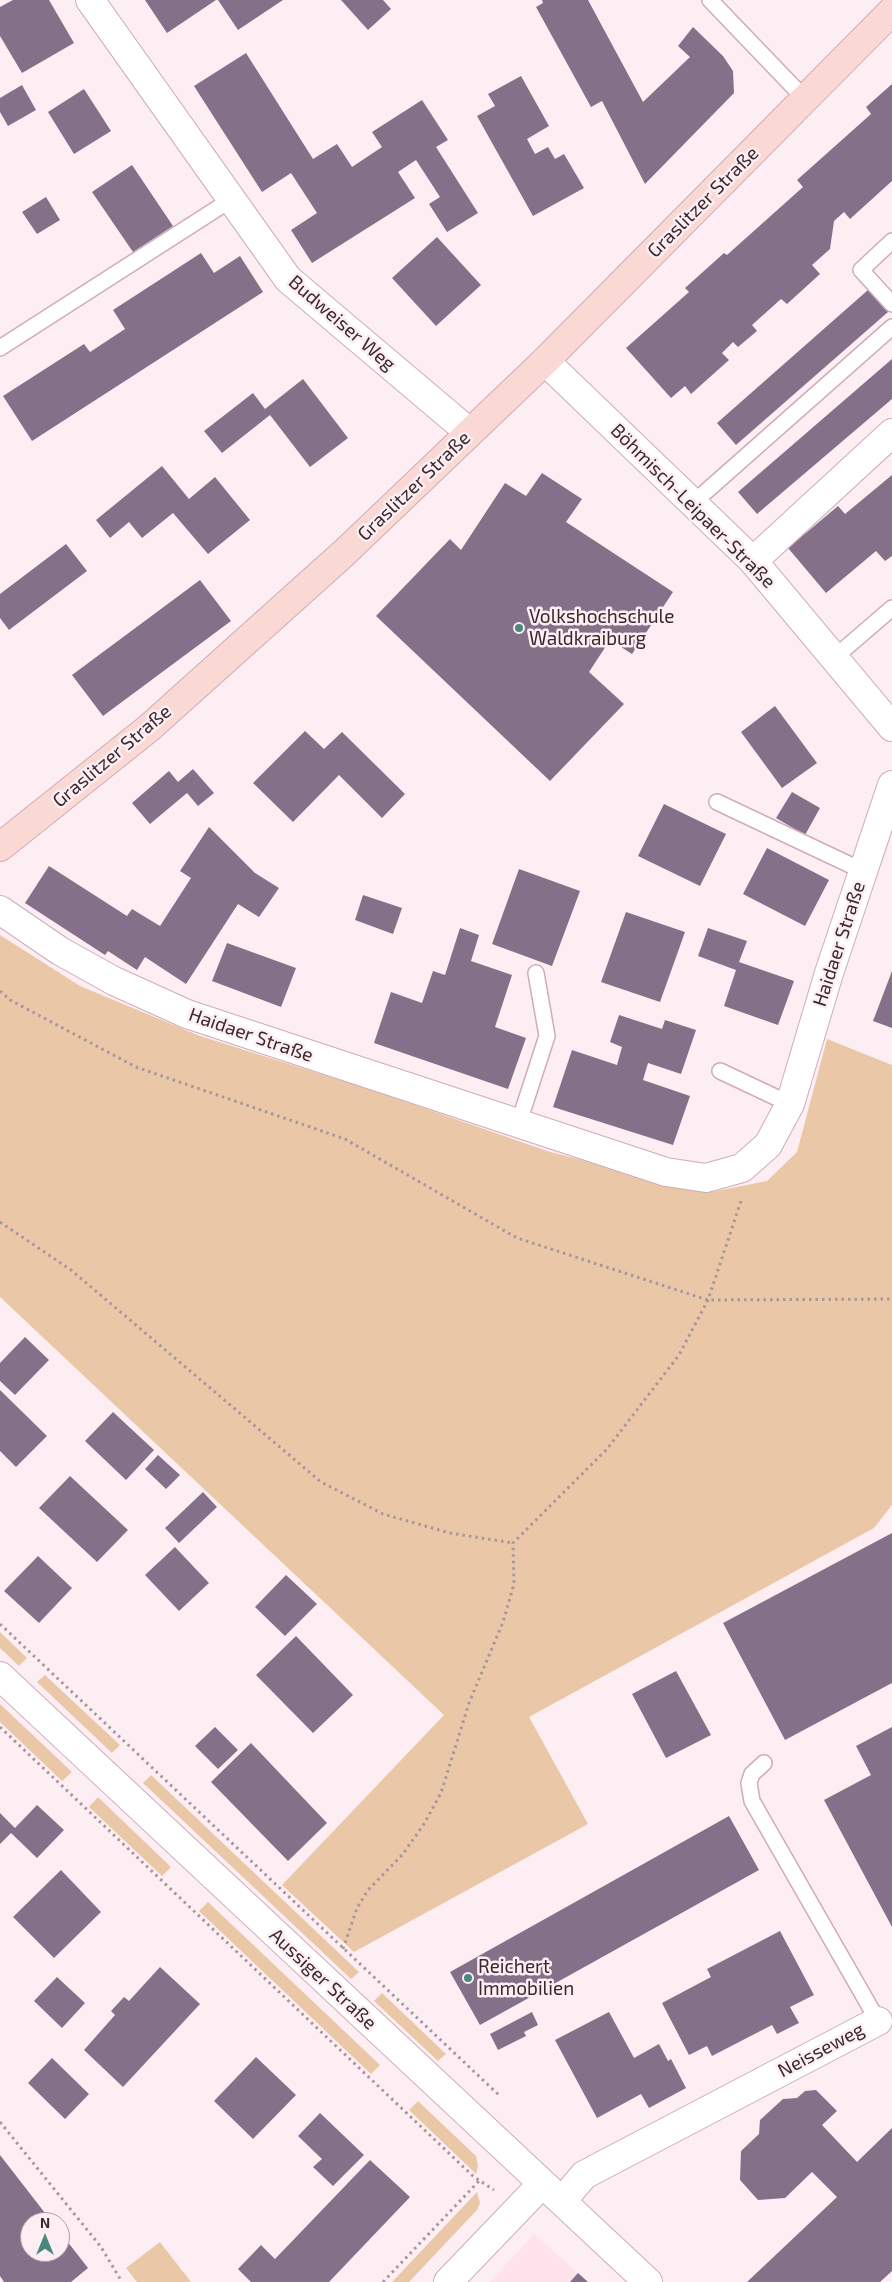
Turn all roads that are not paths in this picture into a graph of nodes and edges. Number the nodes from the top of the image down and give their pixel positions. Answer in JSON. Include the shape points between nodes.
{"nodes":[{"id":1,"x":90,"y":0,"type":"edge"},
{"id":2,"x":710,"y":0,"type":"edge"},
{"id":3,"x":886,"y":0,"type":"edge"},
{"id":4,"x":892,"y":7,"type":"edge"},
{"id":5,"x":892,"y":11,"type":"edge"},
{"id":6,"x":805,"y":99,"type":"junction"},
{"id":7,"x":232,"y":199,"type":"junction"},
{"id":8,"x":892,"y":241,"type":"edge"},
{"id":9,"x":892,"y":304,"type":"edge"},
{"id":10,"x":892,"y":327,"type":"edge"},
{"id":11,"x":0,"y":348,"type":"edge"},
{"id":12,"x":545,"y":361,"type":"junction"},
{"id":13,"x":469,"y":432,"type":"junction"},
{"id":14,"x":892,"y":433,"type":"edge"},
{"id":15,"x":693,"y":503,"type":"junction"},
{"id":16,"x":753,"y":561,"type":"junction"},
{"id":17,"x":892,"y":608,"type":"edge"},
{"id":18,"x":834,"y":658,"type":"junction"},
{"id":19,"x":892,"y":727,"type":"edge"},
{"id":20,"x":892,"y":785,"type":"edge"},
{"id":21,"x":717,"y":802,"type":"dead end"},
{"id":22,"x":0,"y":847,"type":"edge"},
{"id":23,"x":862,"y":871,"type":"junction"},
{"id":24,"x":0,"y":910,"type":"edge"},
{"id":25,"x":536,"y":973,"type":"dead end"},
{"id":26,"x":720,"y":1071,"type":"dead end"},
{"id":27,"x":790,"y":1104,"type":"junction"},
{"id":28,"x":518,"y":1124,"type":"junction"},
{"id":29,"x":0,"y":1676,"type":"edge"},
{"id":30,"x":764,"y":1763,"type":"dead end"},
{"id":31,"x":878,"y":2021,"type":"joint"},
{"id":32,"x":552,"y":2192,"type":"junction"},
{"id":33,"x":448,"y":2282,"type":"edge"},
{"id":34,"x":648,"y":2282,"type":"edge"}],
"edges":[{"from":1,"to":7,"type":"street","name":"Budweiser Weg"},
{"from":2,"to":6,"type":"lane"},
{"from":3,"to":4,"type":"lane"},
{"from":5,"to":6,"type":"street","name":"Graslitzer Straße"},
{"from":6,"to":12,"type":"street","name":"Graslitzer Straße"},
{"from":7,"to":11,"type":"lane"},
{"from":7,"to":13,"type":"street","name":"Budweiser Weg","via":[[288,279]]},
{"from":8,"to":9,"type":"lane","via":[[861,270]]},
{"from":10,"to":15,"type":"lane"},
{"from":12,"to":13,"type":"street","name":"Graslitzer Straße"},
{"from":12,"to":15,"type":"street","name":"Böhmisch-Leipaer-Straße"},
{"from":13,"to":22,"type":"street","name":"Graslitzer Straße","via":[[344,553],[149,728]]},
{"from":14,"to":16,"type":"street"},
{"from":15,"to":16,"type":"street","name":"Böhmisch-Leipaer-Straße"},
{"from":16,"to":18,"type":"street","name":"Böhmisch-Leipaer-Straße"},
{"from":17,"to":18,"type":"lane"},
{"from":18,"to":19,"type":"street","name":"Böhmisch-Leipaer-Straße"},
{"from":20,"to":23,"type":"street","name":"Haidaer Straße"},
{"from":21,"to":23,"type":"lane"},
{"from":23,"to":27,"type":"street","name":"Haidaer Straße"},
{"from":24,"to":28,"type":"street","name":"Haidaer Straße","via":[[60,951],[106,977],[188,1014]]},
{"from":25,"to":28,"type":"lane","via":[[547,1036]]},
{"from":26,"to":27,"type":"lane"},
{"from":27,"to":28,"type":"street","name":"Haidaer Straße","via":[[768,1145],[742,1168],[706,1178],[666,1172]]},
{"from":29,"to":32,"type":"street","name":"Aussiger Straße"},
{"from":30,"to":31,"type":"lane","name":"Neisseweg","via":[[748,1783],[752,1801]]},
{"from":31,"to":32,"type":"street","name":"Neisseweg"},
{"from":32,"to":33,"type":"street","name":"Neisseweg","via":[[520,2207]]},
{"from":32,"to":34,"type":"street","name":"Aussiger Straße"}]}
